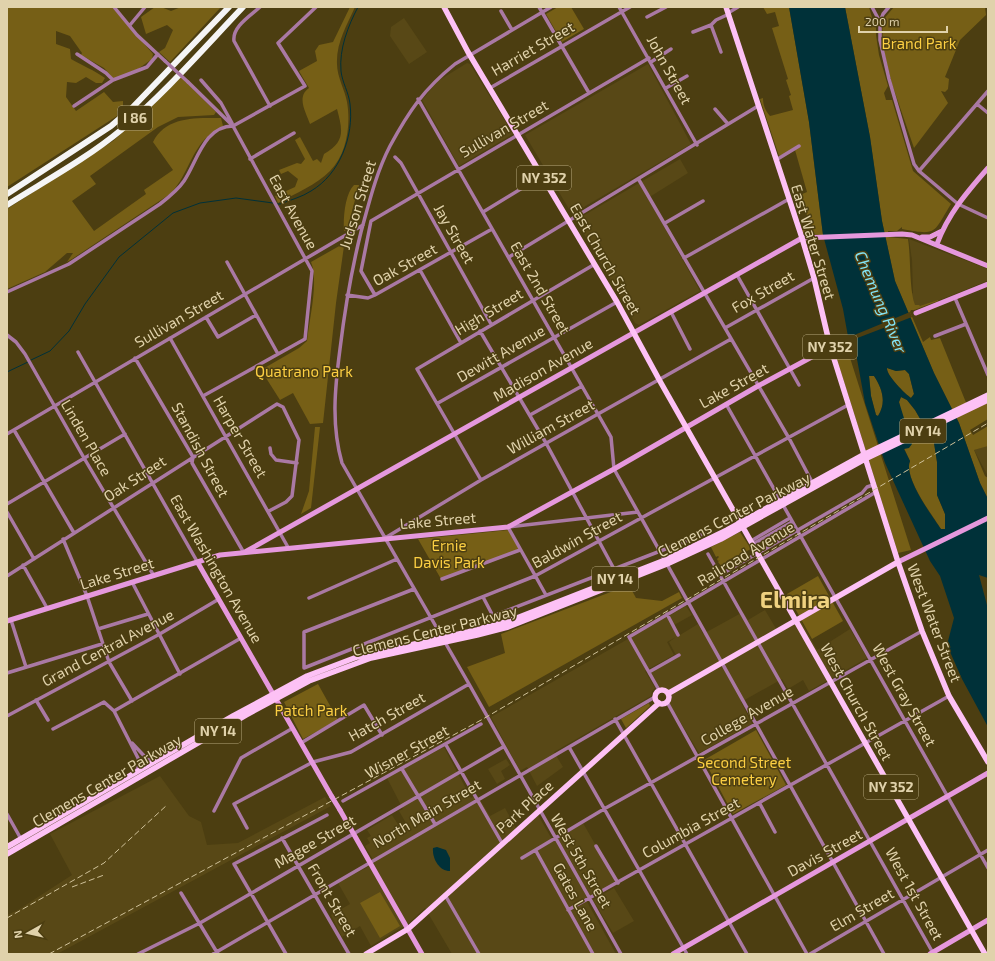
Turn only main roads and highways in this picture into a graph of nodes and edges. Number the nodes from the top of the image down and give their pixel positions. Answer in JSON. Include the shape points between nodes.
{"nodes":[{"id":1,"x":229,"y":7,"type":"edge"},
{"id":2,"x":243,"y":7,"type":"edge"},
{"id":3,"x":444,"y":7,"type":"edge"},
{"id":4,"x":728,"y":11,"type":"edge"},
{"id":5,"x":7,"y":194,"type":"edge"},
{"id":6,"x":7,"y":205,"type":"edge"},
{"id":7,"x":988,"y":395,"type":"edge"},
{"id":8,"x":988,"y":400,"type":"edge"},
{"id":9,"x":972,"y":404,"type":"junction"},
{"id":10,"x":864,"y":457,"type":"junction"},
{"id":11,"x":873,"y":485,"type":"joint"},
{"id":12,"x":781,"y":502,"type":"junction"},
{"id":13,"x":742,"y":524,"type":"junction"},
{"id":14,"x":898,"y":562,"type":"junction"},
{"id":15,"x":796,"y":619,"type":"junction"},
{"id":16,"x":669,"y":693,"type":"junction"},
{"id":17,"x":275,"y":696,"type":"junction"},
{"id":18,"x":658,"y":703,"type":"junction"},
{"id":19,"x":988,"y":762,"type":"edge"},
{"id":20,"x":22,"y":842,"type":"junction"},
{"id":21,"x":7,"y":847,"type":"edge"},
{"id":22,"x":7,"y":854,"type":"edge"},
{"id":23,"x":370,"y":953,"type":"edge"},
{"id":24,"x":985,"y":954,"type":"edge"}],
"edges":[{"from":1,"to":5,"type":"highway","number":"I 86","via":[[111,126]]},
{"from":2,"to":6,"type":"highway","number":"I 86","via":[[164,90],[120,130],[88,155]]},
{"from":3,"to":13,"type":"main road","name":"East Church Street","number":"NY 352","via":[[617,302]]},
{"from":4,"to":10,"type":"main road","name":"East Water Street","number":"NY 352","via":[[802,238]]},
{"from":7,"to":9,"type":"main road","name":"Clemens Center Parkway","number":"NY 14"},
{"from":8,"to":9,"type":"main road","name":"Clemens Center Parkway","number":"NY 14"},
{"from":9,"to":10,"type":"main road","name":"Clemens Center Parkway","number":"NY 14"},
{"from":10,"to":11,"type":"main road","name":"East Water Street","number":"NY 352"},
{"from":10,"to":12,"type":"main road","name":"Clemens Center Parkway","number":"NY 14"},
{"from":10,"to":12,"type":"main road","name":"Clemens Center Parkway","number":"NY 14","via":[[811,483]]},
{"from":11,"to":14,"type":"main road","name":"West Water Street","number":"NY 352"},
{"from":12,"to":13,"type":"main road","name":"Clemens Center Parkway","number":"NY 14"},
{"from":13,"to":15,"type":"main road","name":"West Church Street","number":"NY 352"},
{"from":13,"to":17,"type":"main road","name":"Clemens Center Parkway","number":"NY 14","via":[[666,562],[508,627],[443,640],[350,665]]},
{"from":14,"to":15,"type":"main road"},
{"from":14,"to":19,"type":"main road","name":"West Water Street","number":"NY 352","via":[[922,631],[949,696]]},
{"from":15,"to":16,"type":"main road"},
{"from":15,"to":24,"type":"main road","name":"West Church Street","number":"NY 352"},
{"from":16,"to":18,"type":"main road","via":[[670,698],[667,702]]},
{"from":16,"to":18,"type":"main road","via":[[665,689],[659,690],[655,697]]},
{"from":17,"to":20,"type":"main road","name":"Clemens Center Parkway","number":"NY 14"},
{"from":17,"to":20,"type":"main road","name":"Clemens Center Parkway","number":"NY 14","via":[[164,756]]},
{"from":18,"to":23,"type":"main road","name":"Park Place","via":[[408,929]]},
{"from":20,"to":21,"type":"main road","name":"Clemens Center Parkway","number":"NY 14"},
{"from":20,"to":22,"type":"main road","name":"Clemens Center Parkway","number":"NY 14"}]}
